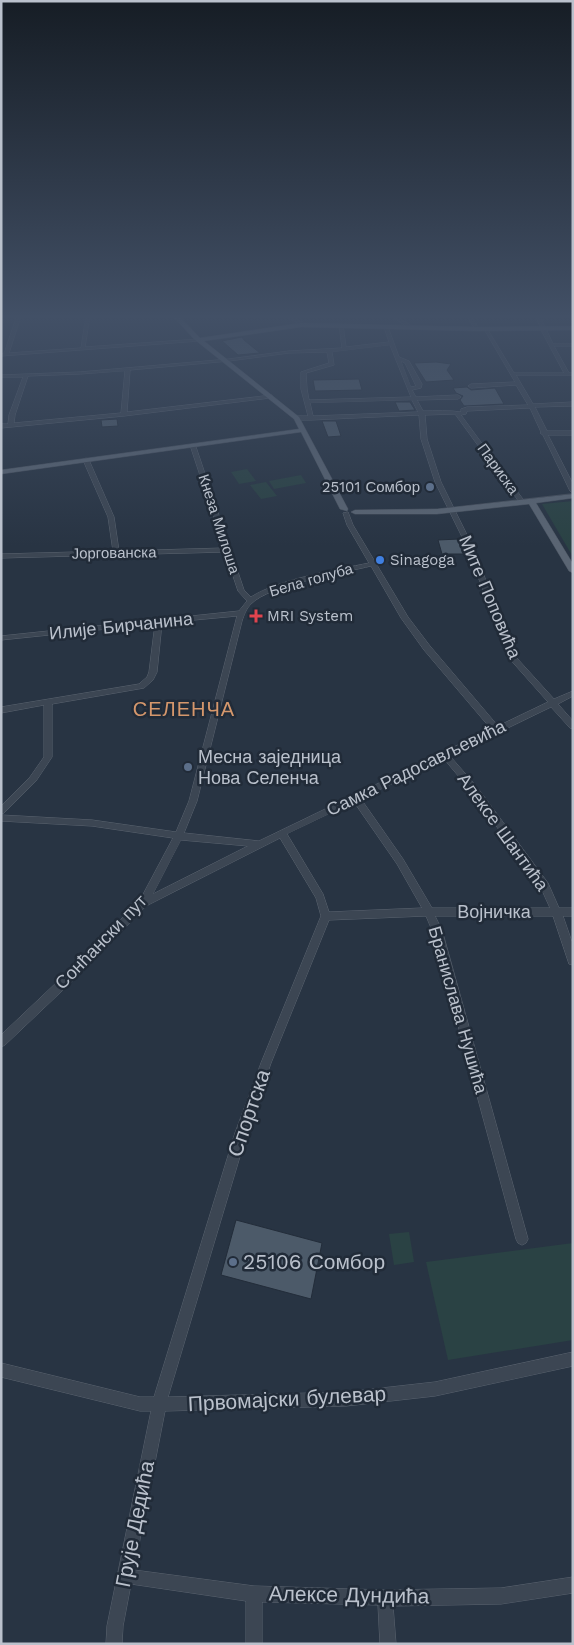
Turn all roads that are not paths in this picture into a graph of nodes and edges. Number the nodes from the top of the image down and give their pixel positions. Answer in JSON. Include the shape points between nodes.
{"nodes":[{"id":1,"x":20,"y":393,"type":"edge"},
{"id":2,"x":126,"y":393,"type":"edge"},
{"id":3,"x":266,"y":393,"type":"edge"},
{"id":4,"x":305,"y":393,"type":"edge"},
{"id":5,"x":411,"y":393,"type":"edge"},
{"id":6,"x":524,"y":393,"type":"edge"},
{"id":7,"x":270,"y":396,"type":"junction"},
{"id":8,"x":414,"y":398,"type":"junction"},
{"id":9,"x":458,"y":398,"type":"dead end"},
{"id":10,"x":308,"y":402,"type":"junction"},
{"id":11,"x":573,"y":404,"type":"edge"},
{"id":12,"x":531,"y":406,"type":"junction"},
{"id":13,"x":456,"y":413,"type":"junction"},
{"id":14,"x":124,"y":414,"type":"junction"},
{"id":15,"x":422,"y":414,"type":"junction"},
{"id":16,"x":297,"y":418,"type":"junction"},
{"id":17,"x":311,"y":418,"type":"junction"},
{"id":18,"x":11,"y":425,"type":"junction"},
{"id":19,"x":1,"y":426,"type":"edge"},
{"id":20,"x":304,"y":430,"type":"junction"},
{"id":21,"x":543,"y":433,"type":"junction"},
{"id":22,"x":573,"y":433,"type":"edge"},
{"id":23,"x":193,"y":444,"type":"junction"},
{"id":24,"x":86,"y":460,"type":"junction"},
{"id":25,"x":1,"y":472,"type":"edge"},
{"id":26,"x":572,"y":494,"type":"edge"},
{"id":27,"x":531,"y":501,"type":"junction"},
{"id":28,"x":522,"y":502,"type":"junction"},
{"id":29,"x":451,"y":509,"type":"junction"},
{"id":30,"x":351,"y":510,"type":"junction"},
{"id":31,"x":226,"y":550,"type":"junction"},
{"id":32,"x":116,"y":552,"type":"junction"},
{"id":33,"x":1,"y":556,"type":"edge"},
{"id":34,"x":372,"y":564,"type":"junction"},
{"id":35,"x":573,"y":571,"type":"edge"},
{"id":36,"x":250,"y":601,"type":"junction"},
{"id":37,"x":242,"y":613,"type":"junction"},
{"id":38,"x":160,"y":621,"type":"junction"},
{"id":39,"x":1,"y":638,"type":"edge"},
{"id":40,"x":573,"y":693,"type":"edge"},
{"id":41,"x":48,"y":702,"type":"junction"},
{"id":42,"x":552,"y":702,"type":"junction"},
{"id":43,"x":1,"y":710,"type":"edge"},
{"id":44,"x":573,"y":726,"type":"edge"},
{"id":45,"x":496,"y":729,"type":"junction"},
{"id":46,"x":444,"y":755,"type":"junction"},
{"id":47,"x":355,"y":797,"type":"junction"},
{"id":48,"x":1,"y":811,"type":"edge"},
{"id":49,"x":1,"y":818,"type":"edge"},
{"id":50,"x":282,"y":833,"type":"junction"},
{"id":51,"x":180,"y":836,"type":"junction"},
{"id":52,"x":259,"y":844,"type":"junction"},
{"id":53,"x":143,"y":903,"type":"junction"},
{"id":54,"x":429,"y":912,"type":"junction"},
{"id":55,"x":557,"y":912,"type":"junction"},
{"id":56,"x":573,"y":912,"type":"edge"},
{"id":57,"x":326,"y":916,"type":"junction"},
{"id":58,"x":573,"y":961,"type":"edge"},
{"id":59,"x":1,"y":1042,"type":"edge"},
{"id":60,"x":522,"y":1239,"type":"dead end"},
{"id":61,"x":573,"y":1359,"type":"edge"},
{"id":62,"x":1,"y":1370,"type":"edge"},
{"id":63,"x":159,"y":1404,"type":"junction"},
{"id":64,"x":125,"y":1576,"type":"junction"},
{"id":65,"x":573,"y":1585,"type":"edge"},
{"id":66,"x":254,"y":1594,"type":"junction"},
{"id":67,"x":385,"y":1598,"type":"junction"},
{"id":68,"x":114,"y":1644,"type":"edge"},
{"id":69,"x":254,"y":1644,"type":"edge"},
{"id":70,"x":388,"y":1644,"type":"edge"}],
"edges":[{"from":1,"to":18,"type":"street"},
{"from":2,"to":14,"type":"street"},
{"from":3,"to":7,"type":"main road"},
{"from":4,"to":10,"type":"street"},
{"from":5,"to":8,"type":"street"},
{"from":6,"to":12,"type":"street"},
{"from":7,"to":14,"type":"street"},
{"from":7,"to":16,"type":"main road"},
{"from":8,"to":9,"type":"street"},
{"from":8,"to":10,"type":"street"},
{"from":8,"to":15,"type":"street"},
{"from":10,"to":17,"type":"street"},
{"from":11,"to":12,"type":"street"},
{"from":12,"to":13,"type":"street","via":[[467,409],[463,410],[464,413]]},
{"from":12,"to":21,"type":"street"},
{"from":13,"to":15,"type":"street"},
{"from":13,"to":28,"type":"street","name":"Париска"},
{"from":14,"to":18,"type":"street"},
{"from":15,"to":17,"type":"street"},
{"from":15,"to":29,"type":"street","via":[[428,456]]},
{"from":16,"to":17,"type":"street"},
{"from":16,"to":20,"type":"main road"},
{"from":18,"to":19,"type":"street"},
{"from":20,"to":23,"type":"main road"},
{"from":20,"to":30,"type":"main road","via":[[336,492]]},
{"from":21,"to":22,"type":"street"},
{"from":21,"to":26,"type":"street"},
{"from":23,"to":24,"type":"main road"},
{"from":23,"to":31,"type":"street","name":"Кнеза Милоша"},
{"from":24,"to":25,"type":"main road"},
{"from":24,"to":32,"type":"street","via":[[111,517]]},
{"from":26,"to":27,"type":"main road"},
{"from":27,"to":28,"type":"main road"},
{"from":27,"to":35,"type":"main road"},
{"from":28,"to":29,"type":"main road"},
{"from":29,"to":30,"type":"main road","via":[[384,513]]},
{"from":29,"to":42,"type":"street","name":"Мите Поповића","via":[[470,547],[512,657]]},
{"from":30,"to":34,"type":"street","via":[[352,528]]},
{"from":31,"to":32,"type":"street","name":"Јоргованска"},
{"from":31,"to":36,"type":"street","name":"Кнеза Милоша","via":[[241,591]]},
{"from":32,"to":33,"type":"street","name":"Јоргованска"},
{"from":34,"to":36,"type":"street","name":"Бела голуба","via":[[290,584]]},
{"from":34,"to":45,"type":"street","via":[[416,633]]},
{"from":36,"to":37,"type":"street","name":"Сонћански пут"},
{"from":37,"to":38,"type":"street","name":"Илије Бирчанина"},
{"from":37,"to":51,"type":"street","name":"Сонћански пут","via":[[193,801]]},
{"from":38,"to":39,"type":"street","name":"Илије Бирчанина"},
{"from":38,"to":41,"type":"street","via":[[153,672],[147,682],[141,686]]},
{"from":40,"to":42,"type":"street","name":"Самка Радосављевића"},
{"from":41,"to":43,"type":"street"},
{"from":41,"to":48,"type":"street","via":[[48,757],[23,790]]},
{"from":42,"to":44,"type":"street","name":"Мите Поповића"},
{"from":42,"to":45,"type":"street","name":"Самка Радосављевића"},
{"from":45,"to":46,"type":"street","name":"Самка Радосављевића"},
{"from":46,"to":47,"type":"street","name":"Самка Радосављевића"},
{"from":46,"to":55,"type":"street","name":"Алексе Шантића","via":[[474,789],[546,886]]},
{"from":47,"to":50,"type":"street","name":"Самка Радосављевића"},
{"from":47,"to":54,"type":"street","name":"Бранислава Нушића","via":[[381,832]]},
{"from":49,"to":51,"type":"street","via":[[92,823]]},
{"from":50,"to":52,"type":"street","name":"Самка Радосављевића"},
{"from":50,"to":57,"type":"street","via":[[320,897]]},
{"from":51,"to":52,"type":"street"},
{"from":51,"to":53,"type":"street","name":"Сонћански пут"},
{"from":52,"to":53,"type":"street","name":"Самка Радосављевића"},
{"from":53,"to":59,"type":"street","name":"Сонћански пут"},
{"from":54,"to":55,"type":"street","name":"Војничка"},
{"from":54,"to":57,"type":"street","name":"Војничка"},
{"from":54,"to":60,"type":"street","name":"Бранислава Нушића","via":[[437,930]]},
{"from":55,"to":56,"type":"street","name":"Војничка"},
{"from":55,"to":58,"type":"street","name":"Алексе Шантића"},
{"from":57,"to":63,"type":"street","name":"Спортска","via":[[241,1133]]},
{"from":61,"to":63,"type":"street","name":"Првомајски булевар","via":[[435,1390],[346,1400]]},
{"from":62,"to":63,"type":"street","name":"Првомајски булевар","via":[[140,1404]]},
{"from":63,"to":64,"type":"street","name":"Грује Дедића"},
{"from":64,"to":66,"type":"street","name":"Алексе Дундића"},
{"from":64,"to":68,"type":"street","name":"Грује Дедића"},
{"from":65,"to":67,"type":"street","name":"Алексе Дундића","via":[[501,1596]]},
{"from":66,"to":67,"type":"street","name":"Алексе Дундића"},
{"from":66,"to":69,"type":"street"},
{"from":67,"to":70,"type":"street"}]}
